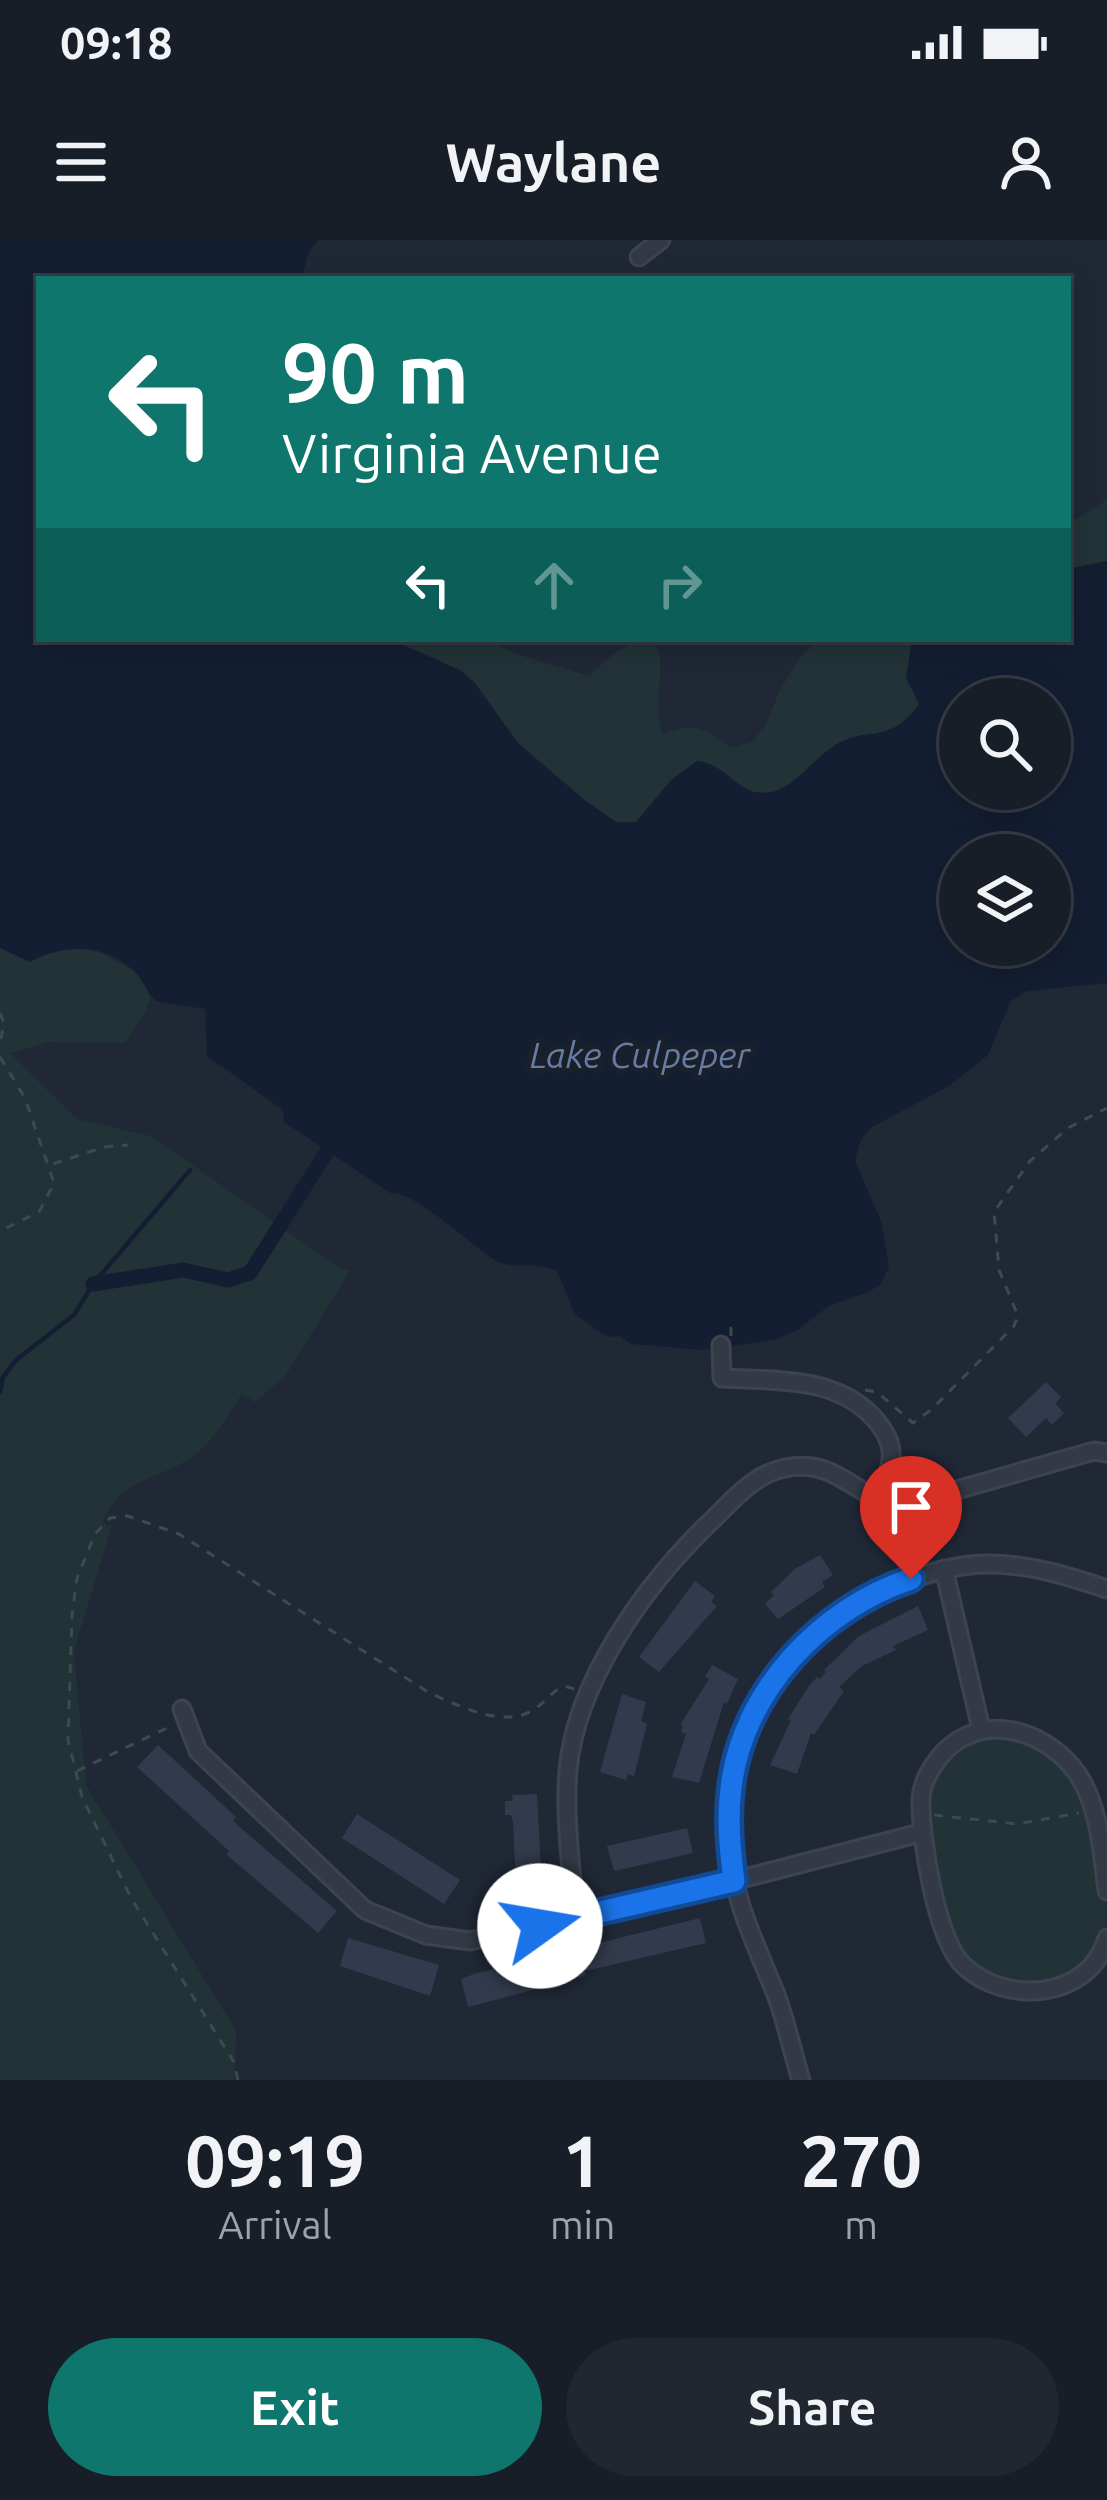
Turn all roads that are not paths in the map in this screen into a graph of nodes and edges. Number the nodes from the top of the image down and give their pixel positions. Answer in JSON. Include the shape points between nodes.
{"nodes":[{"id":1,"x":662,"y":240,"type":"edge"},
{"id":2,"x":639,"y":256,"type":"dead end"},
{"id":3,"x":722,"y":1345,"type":"dead end"},
{"id":4,"x":1107,"y":1453,"type":"edge"},
{"id":5,"x":876,"y":1500,"type":"junction"},
{"id":6,"x":944,"y":1569,"type":"junction"},
{"id":7,"x":1107,"y":1589,"type":"edge"},
{"id":8,"x":183,"y":1713,"type":"road end"},
{"id":9,"x":982,"y":1729,"type":"junction"},
{"id":10,"x":1099,"y":1819,"type":"edge"},
{"id":11,"x":920,"y":1826,"type":"junction"},
{"id":12,"x":734,"y":1881,"type":"junction"},
{"id":13,"x":1107,"y":1891,"type":"edge"},
{"id":14,"x":575,"y":1918,"type":"junction"},
{"id":15,"x":1106,"y":1944,"type":"edge"},
{"id":16,"x":801,"y":2080,"type":"edge"}],
"edges":[{"from":1,"to":2,"type":"street"},
{"from":3,"to":5,"type":"street","via":[[722,1378],[819,1385],[855,1399],[894,1449]]},
{"from":4,"to":5,"type":"street","via":[[922,1503]]},
{"from":5,"to":14,"type":"street","via":[[819,1467],[788,1467],[754,1480],[668,1566],[603,1655],[567,1775]]},
{"from":6,"to":7,"type":"street","via":[[988,1563],[1052,1570]]},
{"from":6,"to":9,"type":"street"},
{"from":6,"to":12,"type":"street","via":[[879,1590],[812,1636],[768,1688],[731,1784]]},
{"from":8,"to":14,"type":"street","via":[[198,1751],[365,1910],[454,1941]]},
{"from":9,"to":10,"type":"street","via":[[1049,1743],[1077,1772]]},
{"from":9,"to":11,"type":"street","via":[[937,1759],[922,1789]]},
{"from":10,"to":13,"type":"street"},
{"from":11,"to":12,"type":"street"},
{"from":11,"to":15,"type":"street","via":[[947,1938],[962,1964],[998,1987],[1025,1994],[1059,1988]]},
{"from":12,"to":14,"type":"street"},
{"from":12,"to":16,"type":"street"}]}
